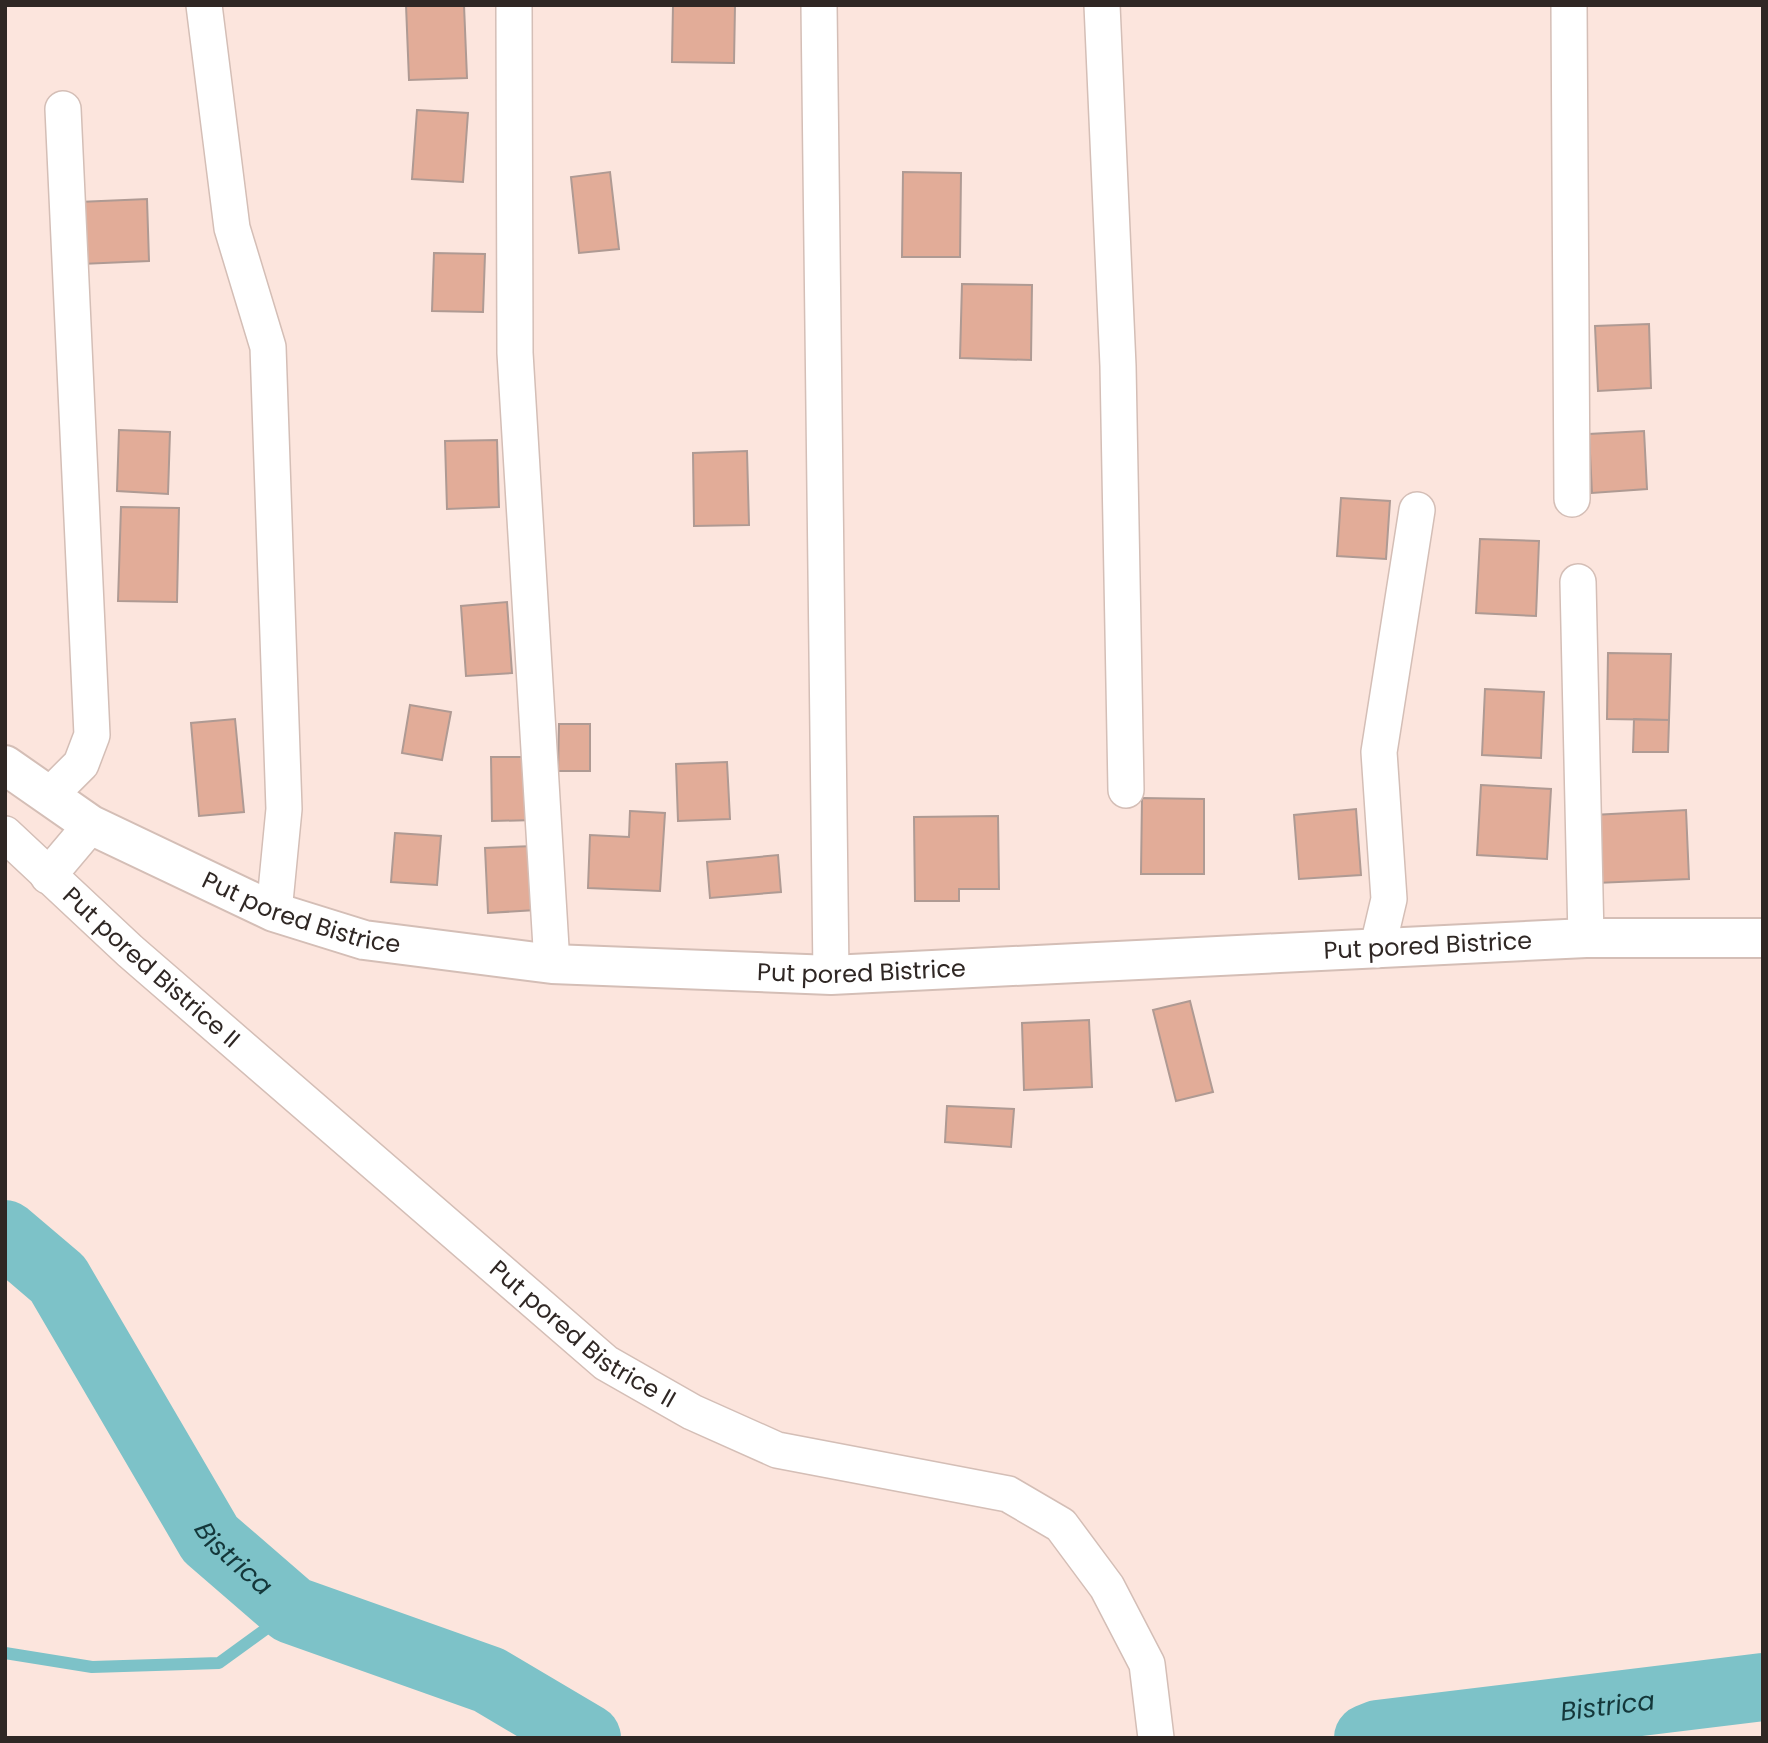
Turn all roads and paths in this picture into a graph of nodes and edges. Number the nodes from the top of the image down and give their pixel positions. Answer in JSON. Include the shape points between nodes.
{"nodes":[{"id":1,"x":204,"y":5,"type":"edge"},
{"id":2,"x":514,"y":5,"type":"edge"},
{"id":3,"x":819,"y":5,"type":"edge"},
{"id":4,"x":1102,"y":5,"type":"edge"},
{"id":5,"x":1569,"y":5,"type":"edge"},
{"id":6,"x":63,"y":109,"type":"dead end"},
{"id":7,"x":1572,"y":499,"type":"dead end"},
{"id":8,"x":1417,"y":510,"type":"dead end"},
{"id":9,"x":1578,"y":582,"type":"dead end"},
{"id":10,"x":5,"y":765,"type":"edge"},
{"id":11,"x":1125,"y":790,"type":"dead end"},
{"id":12,"x":49,"y":796,"type":"junction"},
{"id":13,"x":91,"y":825,"type":"junction"},
{"id":14,"x":5,"y":834,"type":"edge"},
{"id":15,"x":48,"y":876,"type":"junction"},
{"id":16,"x":274,"y":912,"type":"junction"},
{"id":17,"x":1586,"y":938,"type":"junction"},
{"id":18,"x":1763,"y":938,"type":"edge"},
{"id":19,"x":1377,"y":950,"type":"junction"},
{"id":20,"x":552,"y":964,"type":"junction"},
{"id":21,"x":831,"y":975,"type":"junction"},
{"id":22,"x":1156,"y":1738,"type":"edge"}],
"edges":[{"from":1,"to":16,"type":"street","via":[[232,228],[268,347],[284,809]]},
{"from":2,"to":20,"type":"street","via":[[515,353]]},
{"from":3,"to":21,"type":"street"},
{"from":4,"to":11,"type":"street","via":[[1118,366]]},
{"from":5,"to":7,"type":"street"},
{"from":6,"to":12,"type":"street","via":[[92,735],[81,764]]},
{"from":8,"to":19,"type":"street","via":[[1379,752],[1389,899]]},
{"from":9,"to":17,"type":"street"},
{"from":10,"to":12,"type":"street","name":"Put pored Bistrice"},
{"from":12,"to":13,"type":"street","name":"Put pored Bistrice"},
{"from":13,"to":15,"type":"street"},
{"from":13,"to":16,"type":"street","name":"Put pored Bistrice"},
{"from":14,"to":15,"type":"street","name":"Put pored Bistrice II"},
{"from":15,"to":22,"type":"street","name":"Put pored Bistrice II","via":[[606,1363],[692,1412],[777,1450],[1008,1494],[1061,1525],[1107,1587],[1147,1664]]},
{"from":16,"to":20,"type":"street","name":"Put pored Bistrice","via":[[364,940]]},
{"from":17,"to":18,"type":"street","name":"Put pored Bistrice"},
{"from":17,"to":19,"type":"street","name":"Put pored Bistrice"},
{"from":19,"to":21,"type":"street","name":"Put pored Bistrice"},
{"from":20,"to":21,"type":"street","name":"Put pored Bistrice"}]}
